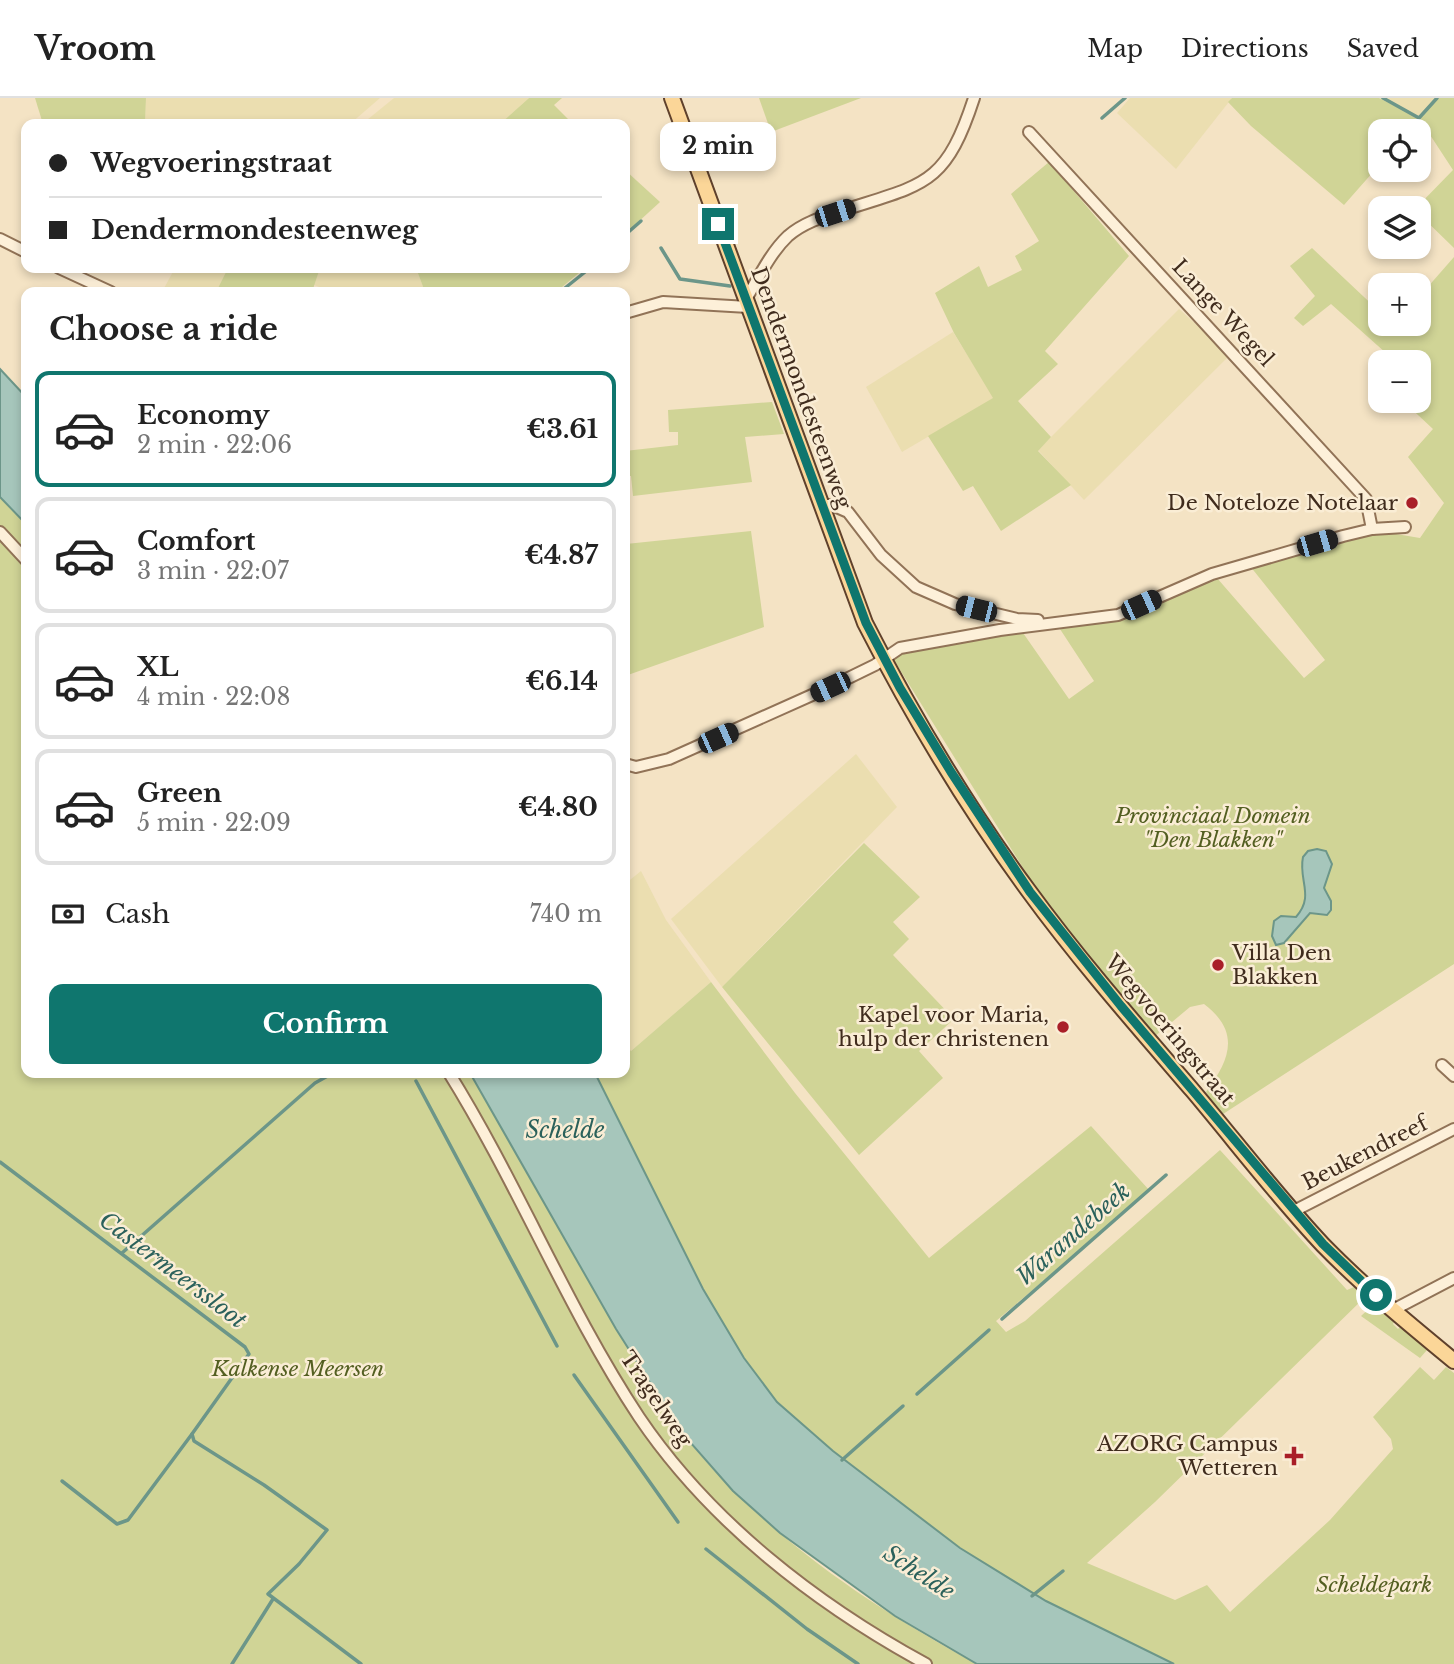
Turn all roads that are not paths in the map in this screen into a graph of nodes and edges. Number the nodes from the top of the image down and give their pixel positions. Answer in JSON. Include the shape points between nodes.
{"nodes":[{"id":1,"x":672,"y":98,"type":"edge"},
{"id":2,"x":974,"y":98,"type":"edge"},
{"id":3,"x":1028,"y":132,"type":"dead end"},
{"id":4,"x":0,"y":239,"type":"edge"},
{"id":5,"x":21,"y":250,"type":"edge"},
{"id":6,"x":71,"y":273,"type":"edge"},
{"id":7,"x":100,"y":287,"type":"edge"},
{"id":8,"x":747,"y":303,"type":"junction"},
{"id":9,"x":630,"y":312,"type":"edge"},
{"id":10,"x":821,"y":505,"type":"junction"},
{"id":11,"x":1405,"y":527,"type":"dead end"},
{"id":12,"x":1371,"y":529,"type":"junction"},
{"id":13,"x":0,"y":533,"type":"edge"},
{"id":14,"x":21,"y":555,"type":"edge"},
{"id":15,"x":1069,"y":622,"type":"junction"},
{"id":16,"x":884,"y":659,"type":"junction"},
{"id":17,"x":900,"y":688,"type":"joint"},
{"id":18,"x":630,"y":765,"type":"edge"},
{"id":19,"x":1442,"y":1065,"type":"dead end"},
{"id":20,"x":1454,"y":1076,"type":"edge"},
{"id":21,"x":452,"y":1078,"type":"edge"},
{"id":22,"x":1454,"y":1129,"type":"edge"},
{"id":23,"x":1294,"y":1211,"type":"junction"},
{"id":24,"x":1454,"y":1279,"type":"edge"},
{"id":25,"x":1393,"y":1310,"type":"junction"},
{"id":26,"x":1454,"y":1361,"type":"edge"},
{"id":27,"x":926,"y":1664,"type":"edge"}],
"edges":[{"from":1,"to":8,"type":"main road","name":"Dendermondesteenweg"},
{"from":2,"to":8,"type":"street","via":[[954,151],[940,170],[901,192],[798,228],[778,248]]},
{"from":3,"to":12,"type":"street","name":"Lange Wegel","via":[[1366,499]]},
{"from":4,"to":5,"type":"street"},
{"from":6,"to":7,"type":"street"},
{"from":8,"to":9,"type":"street","via":[[663,302]]},
{"from":8,"to":10,"type":"main road","name":"Dendermondesteenweg"},
{"from":10,"to":15,"type":"street","via":[[848,512],[881,555],[915,587],[955,604],[1017,619]]},
{"from":10,"to":16,"type":"main road","name":"Dendermondesteenweg"},
{"from":11,"to":12,"type":"street"},
{"from":12,"to":15,"type":"street","via":[[1212,574],[1118,615]]},
{"from":13,"to":14,"type":"street"},
{"from":15,"to":16,"type":"street","via":[[900,648]]},
{"from":16,"to":17,"type":"main road","name":"Dendermondesteenweg"},
{"from":16,"to":18,"type":"street","via":[[668,759]]},
{"from":17,"to":23,"type":"main road","name":"Wegvoeringstraat","via":[[1030,892]]},
{"from":19,"to":20,"type":"street"},
{"from":21,"to":27,"type":"street","name":"Tragelweg","via":[[616,1380],[672,1460],[737,1531],[764,1553],[827,1602]]},
{"from":22,"to":23,"type":"street","name":"Beukendreef"},
{"from":23,"to":25,"type":"main road","name":"Wegvoeringstraat"},
{"from":24,"to":25,"type":"street"},
{"from":25,"to":26,"type":"main road","name":"Wegvoeringstraat"}]}
